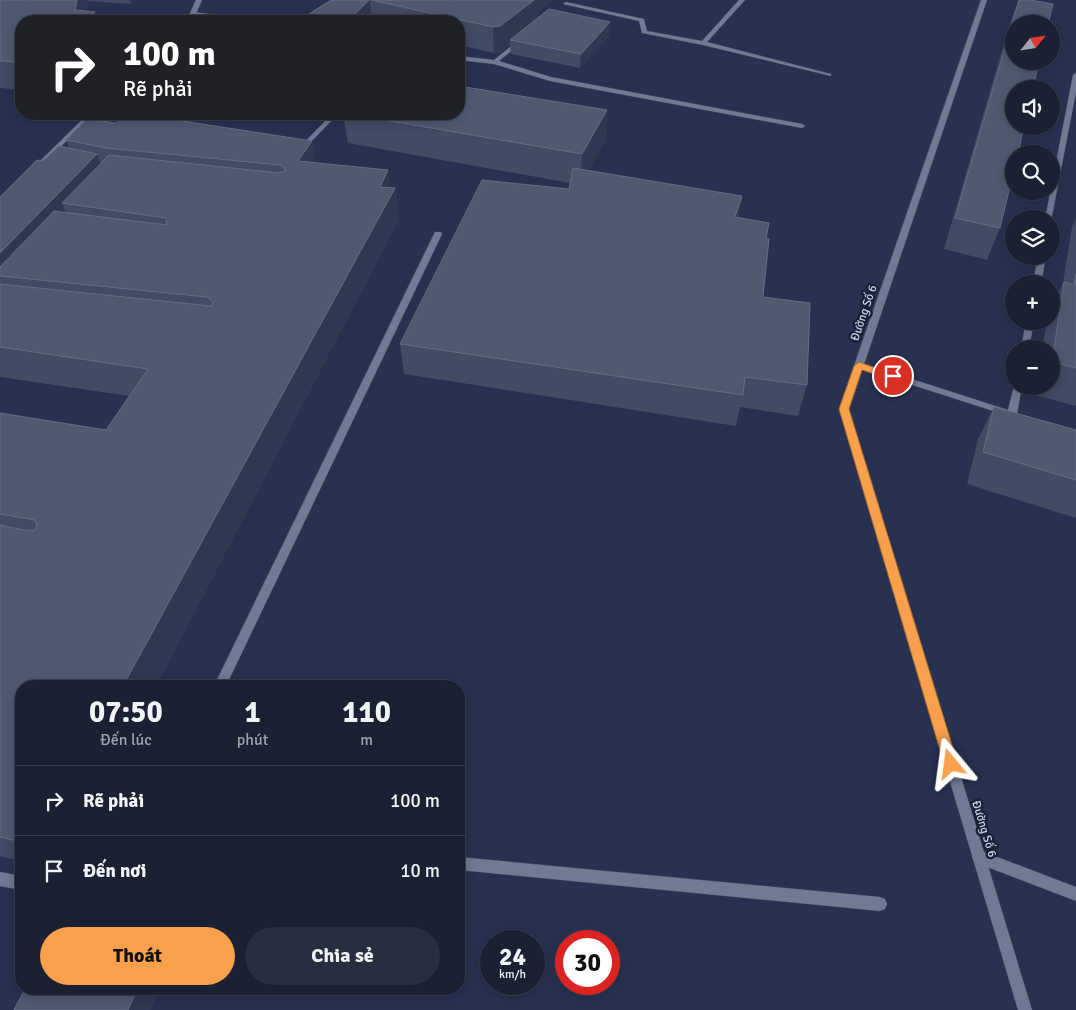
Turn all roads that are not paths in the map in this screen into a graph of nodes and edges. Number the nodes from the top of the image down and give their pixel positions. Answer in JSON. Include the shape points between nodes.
{"nodes":[{"id":1,"x":200,"y":0,"type":"edge"},
{"id":2,"x":742,"y":0,"type":"edge"},
{"id":3,"x":984,"y":0,"type":"edge"},
{"id":4,"x":568,"y":2,"type":"edge"},
{"id":5,"x":559,"y":10,"type":"edge"},
{"id":6,"x":193,"y":14,"type":"joint"},
{"id":7,"x":201,"y":15,"type":"edge"},
{"id":8,"x":523,"y":39,"type":"edge"},
{"id":9,"x":703,"y":43,"type":"junction"},
{"id":10,"x":465,"y":59,"type":"edge"},
{"id":11,"x":495,"y":62,"type":"junction"},
{"id":12,"x":829,"y":75,"type":"dead end"},
{"id":13,"x":1076,"y":75,"type":"edge"},
{"id":14,"x":85,"y":120,"type":"edge"},
{"id":15,"x":329,"y":120,"type":"edge"},
{"id":16,"x":802,"y":126,"type":"dead end"},
{"id":17,"x":294,"y":156,"type":"edge"},
{"id":18,"x":38,"y":166,"type":"junction"},
{"id":19,"x":47,"y":168,"type":"edge"},
{"id":20,"x":32,"y":172,"type":"edge"},
{"id":21,"x":1051,"y":210,"type":"edge"},
{"id":22,"x":438,"y":234,"type":"dead end"},
{"id":23,"x":859,"y":366,"type":"junction"},
{"id":24,"x":1016,"y":395,"type":"edge"},
{"id":25,"x":223,"y":680,"type":"edge"},
{"id":26,"x":979,"y":857,"type":"junction"},
{"id":27,"x":465,"y":864,"type":"edge"},
{"id":28,"x":0,"y":879,"type":"edge"},
{"id":29,"x":15,"y":882,"type":"edge"},
{"id":30,"x":1076,"y":894,"type":"edge"},
{"id":31,"x":880,"y":904,"type":"dead end"},
{"id":32,"x":1025,"y":1010,"type":"edge"}],
"edges":[{"from":1,"to":6,"type":"street"},
{"from":2,"to":9,"type":"street"},
{"from":3,"to":23,"type":"street","name":"Đường Số 6"},
{"from":4,"to":5,"type":"street"},
{"from":4,"to":9,"type":"street","via":[[642,20],[644,32]]},
{"from":6,"to":7,"type":"street"},
{"from":8,"to":11,"type":"street"},
{"from":9,"to":12,"type":"street"},
{"from":10,"to":11,"type":"street"},
{"from":11,"to":16,"type":"street","via":[[550,79]]},
{"from":13,"to":21,"type":"street"},
{"from":14,"to":18,"type":"street"},
{"from":15,"to":17,"type":"street"},
{"from":18,"to":19,"type":"street"},
{"from":18,"to":20,"type":"street"},
{"from":22,"to":25,"type":"street"},
{"from":23,"to":24,"type":"street","via":[[1012,414]]},
{"from":23,"to":26,"type":"street","name":"Đường Số 6","via":[[844,409]]},
{"from":26,"to":30,"type":"street"},
{"from":26,"to":32,"type":"street","name":"Đường Số 6"},
{"from":27,"to":31,"type":"street"},
{"from":28,"to":29,"type":"street"}]}
